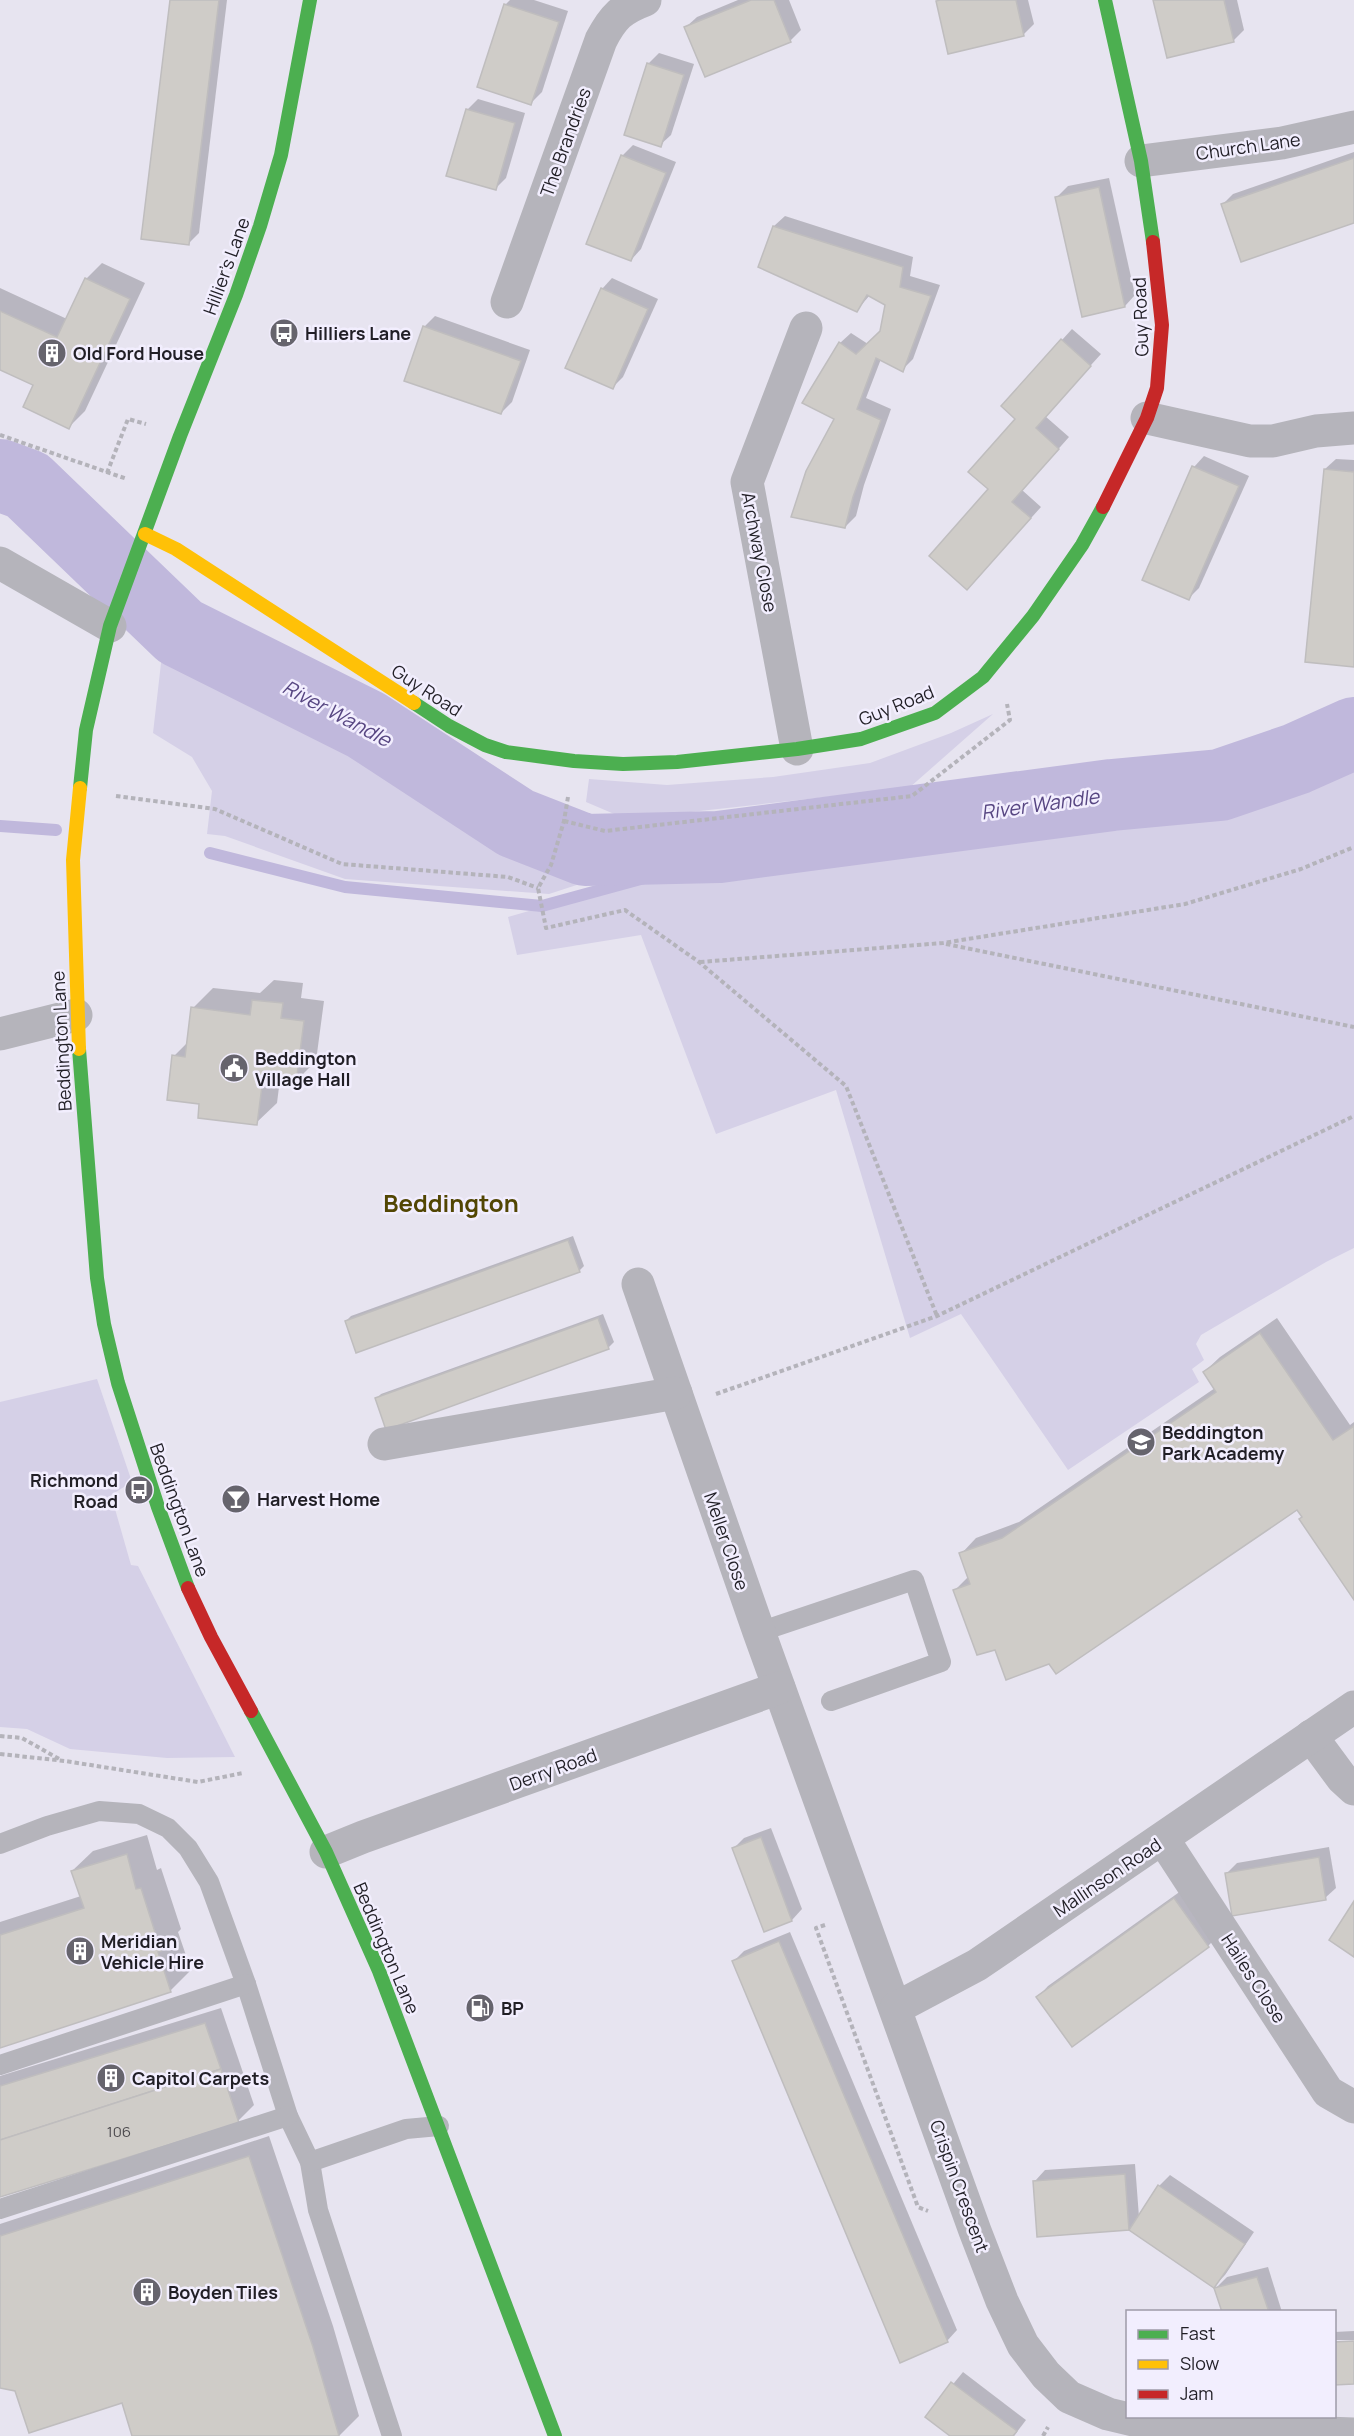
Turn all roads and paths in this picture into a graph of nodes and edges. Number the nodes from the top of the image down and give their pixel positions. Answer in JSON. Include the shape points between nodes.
{"nodes":[{"id":1,"x":310,"y":0,"type":"edge"},
{"id":2,"x":645,"y":0,"type":"edge"},
{"id":3,"x":1105,"y":0,"type":"edge"},
{"id":4,"x":1354,"y":127,"type":"edge"},
{"id":5,"x":1141,"y":161,"type":"junction"},
{"id":6,"x":507,"y":302,"type":"dead end"},
{"id":7,"x":806,"y":328,"type":"dead end"},
{"id":8,"x":1147,"y":418,"type":"junction"},
{"id":9,"x":156,"y":427,"type":"dead end"},
{"id":10,"x":1354,"y":428,"type":"edge"},
{"id":11,"x":0,"y":435,"type":"edge"},
{"id":12,"x":107,"y":472,"type":"junction"},
{"id":13,"x":133,"y":482,"type":"dead end"},
{"id":14,"x":144,"y":534,"type":"junction"},
{"id":15,"x":0,"y":563,"type":"edge"},
{"id":16,"x":110,"y":626,"type":"junction"},
{"id":17,"x":997,"y":663,"type":"junction"},
{"id":18,"x":798,"y":749,"type":"junction"},
{"id":19,"x":79,"y":791,"type":"junction"},
{"id":20,"x":1354,"y":847,"type":"edge"},
{"id":21,"x":538,"y":888,"type":"junction"},
{"id":22,"x":943,"y":943,"type":"junction"},
{"id":23,"x":699,"y":962,"type":"junction"},
{"id":24,"x":76,"y":1015,"type":"junction"},
{"id":25,"x":1354,"y":1027,"type":"edge"},
{"id":26,"x":0,"y":1034,"type":"edge"},
{"id":27,"x":1354,"y":1116,"type":"edge"},
{"id":28,"x":638,"y":1284,"type":"dead end"},
{"id":29,"x":937,"y":1316,"type":"junction"},
{"id":30,"x":679,"y":1400,"type":"junction"},
{"id":31,"x":384,"y":1444,"type":"dead end"},
{"id":32,"x":759,"y":1632,"type":"junction"},
{"id":33,"x":779,"y":1688,"type":"junction"},
{"id":34,"x":831,"y":1701,"type":"dead end"},
{"id":35,"x":1354,"y":1707,"type":"edge"},
{"id":36,"x":0,"y":1736,"type":"edge"},
{"id":37,"x":1311,"y":1736,"type":"junction"},
{"id":38,"x":0,"y":1754,"type":"edge"},
{"id":39,"x":65,"y":1761,"type":"junction"},
{"id":40,"x":249,"y":1772,"type":"dead end"},
{"id":41,"x":1354,"y":1789,"type":"edge"},
{"id":42,"x":1163,"y":1839,"type":"junction"},
{"id":43,"x":0,"y":1844,"type":"edge"},
{"id":44,"x":326,"y":1852,"type":"junction"},
{"id":45,"x":246,"y":1984,"type":"junction"},
{"id":46,"x":896,"y":2008,"type":"junction"},
{"id":47,"x":0,"y":2065,"type":"edge"},
{"id":48,"x":1354,"y":2107,"type":"edge"},
{"id":49,"x":288,"y":2116,"type":"junction"},
{"id":50,"x":439,"y":2126,"type":"junction"},
{"id":51,"x":310,"y":2162,"type":"junction"},
{"id":52,"x":0,"y":2209,"type":"edge"},
{"id":53,"x":1354,"y":2434,"type":"edge"},
{"id":54,"x":392,"y":2436,"type":"edge"},
{"id":55,"x":555,"y":2436,"type":"edge"}],
"edges":[{"from":1,"to":14,"type":"main road","name":"Hillier's Lane","via":[[281,155],[260,225]]},
{"from":2,"to":6,"type":"street","name":"The Brandries","via":[[624,8],[601,40]]},
{"from":3,"to":5,"type":"main road","name":"Guy Road"},
{"from":4,"to":5,"type":"street","name":"Church Lane","via":[[1282,143]]},
{"from":5,"to":8,"type":"main road","name":"Guy Road","via":[[1162,325],[1157,388]]},
{"from":7,"to":18,"type":"street","name":"Archway Close","via":[[747,482]]},
{"from":8,"to":10,"type":"street","via":[[1250,441]]},
{"from":8,"to":17,"type":"main road","name":"Guy Road","via":[[1082,544]]},
{"from":9,"to":12,"type":"path","via":[[128,419]]},
{"from":11,"to":12,"type":"path"},
{"from":12,"to":13,"type":"path"},
{"from":14,"to":16,"type":"main road","name":"Beddington Lane"},
{"from":14,"to":18,"type":"main road","name":"Guy Road","via":[[185,555],[448,726],[485,746],[563,760],[623,764]]},
{"from":15,"to":16,"type":"street"},
{"from":16,"to":19,"type":"main road","name":"Beddington Lane","via":[[86,730]]},
{"from":17,"to":18,"type":"main road","name":"Guy Road","via":[[935,713],[861,739]]},
{"from":17,"to":21,"type":"path","via":[[1010,720],[912,796],[605,831],[564,821],[551,865]]},
{"from":19,"to":21,"type":"path","via":[[215,808],[342,864],[508,876]]},
{"from":19,"to":24,"type":"main road","name":"Beddington Lane","via":[[73,860]]},
{"from":20,"to":22,"type":"path","via":[[1301,869],[1185,904]]},
{"from":21,"to":23,"type":"path","via":[[546,928],[626,910]]},
{"from":22,"to":23,"type":"path"},
{"from":22,"to":25,"type":"path"},
{"from":23,"to":29,"type":"path","via":[[846,1086]]},
{"from":24,"to":26,"type":"street"},
{"from":24,"to":44,"type":"main road","name":"Beddington Lane","via":[[97,1278],[118,1383],[192,1598]]},
{"from":27,"to":29,"type":"path"},
{"from":28,"to":30,"type":"street","name":"Meller Close"},
{"from":29,"to":30,"type":"path"},
{"from":30,"to":31,"type":"street"},
{"from":30,"to":32,"type":"street","name":"Meller Close"},
{"from":32,"to":33,"type":"street","name":"Meller Close"},
{"from":32,"to":34,"type":"lane","via":[[914,1581],[941,1662]]},
{"from":33,"to":44,"type":"street","name":"Derry Road"},
{"from":33,"to":46,"type":"street","name":"Crispin Crescent"},
{"from":35,"to":37,"type":"street","name":"Mallinson Road"},
{"from":36,"to":39,"type":"path","via":[[22,1738]]},
{"from":37,"to":41,"type":"street"},
{"from":37,"to":42,"type":"street","name":"Mallinson Road"},
{"from":38,"to":39,"type":"path"},
{"from":39,"to":40,"type":"path","via":[[198,1782]]},
{"from":42,"to":46,"type":"street","name":"Mallinson Road","via":[[977,1965]]},
{"from":42,"to":48,"type":"street","name":"Hailes Close","via":[[1328,2092]]},
{"from":43,"to":45,"type":"lane","via":[[99,1811],[139,1814],[168,1828],[188,1848],[209,1882]]},
{"from":44,"to":50,"type":"main road","name":"Beddington Lane","via":[[380,1971]]},
{"from":45,"to":47,"type":"lane"},
{"from":45,"to":49,"type":"lane"},
{"from":46,"to":53,"type":"street","name":"Crispin Crescent","via":[[1002,2301],[1023,2345],[1069,2397],[1108,2414],[1146,2423]]},
{"from":49,"to":51,"type":"lane"},
{"from":49,"to":52,"type":"lane"},
{"from":50,"to":51,"type":"lane","via":[[406,2129]]},
{"from":50,"to":55,"type":"main road","name":"Beddington Lane"},
{"from":51,"to":54,"type":"lane","via":[[318,2210]]}]}
